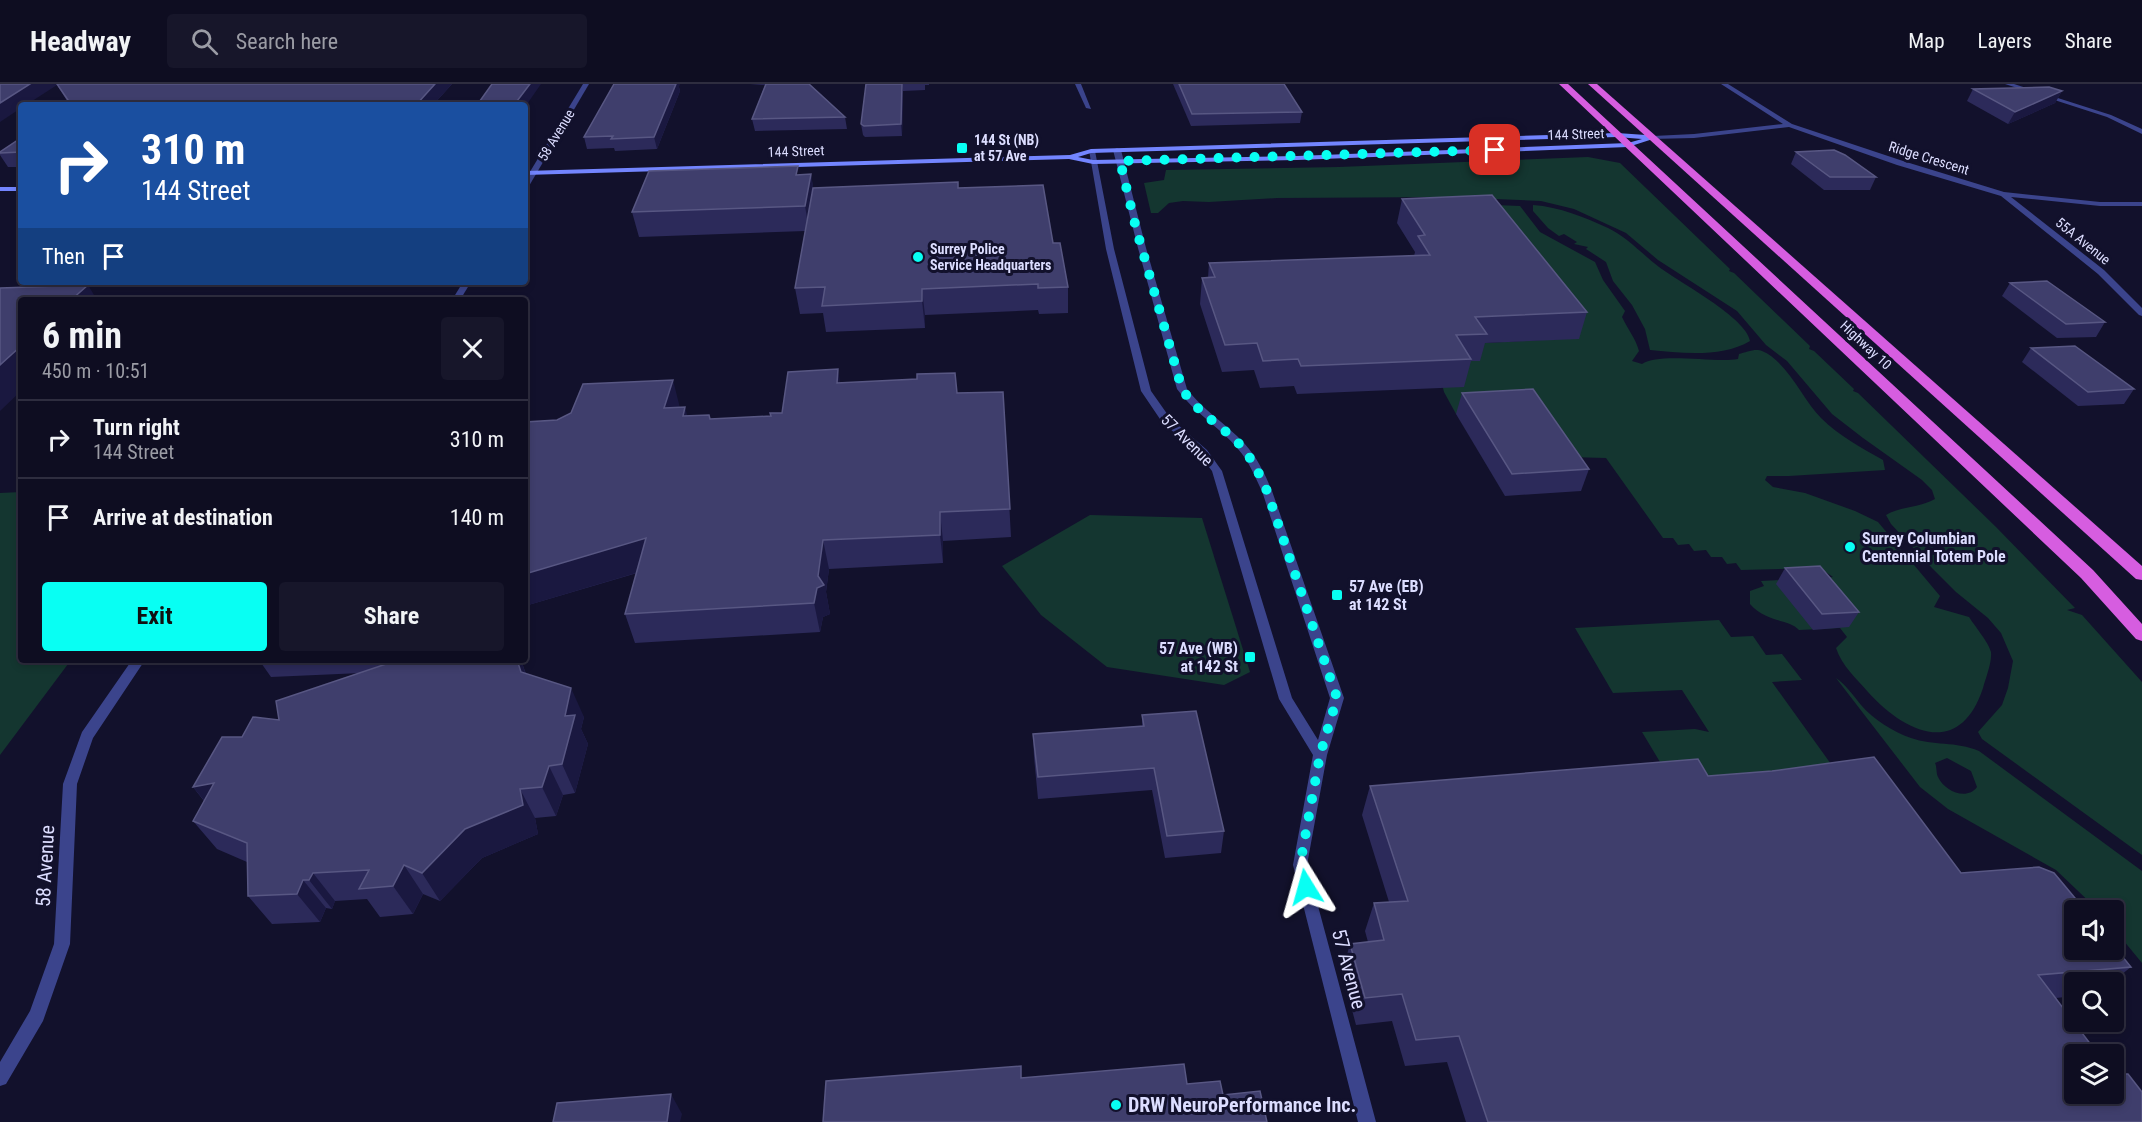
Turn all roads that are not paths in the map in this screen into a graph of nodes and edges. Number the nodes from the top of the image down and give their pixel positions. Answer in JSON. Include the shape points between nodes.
{"nodes":[{"id":1,"x":586,"y":84,"type":"edge"},
{"id":2,"x":1078,"y":84,"type":"edge"},
{"id":3,"x":1563,"y":84,"type":"edge"},
{"id":4,"x":1592,"y":84,"type":"edge"},
{"id":5,"x":1724,"y":84,"type":"edge"},
{"id":6,"x":2008,"y":84,"type":"edge"},
{"id":7,"x":1089,"y":108,"type":"dead end"},
{"id":8,"x":1790,"y":125,"type":"junction"},
{"id":9,"x":2142,"y":132,"type":"edge"},
{"id":10,"x":1617,"y":135,"type":"junction"},
{"id":11,"x":1653,"y":138,"type":"junction"},
{"id":12,"x":1628,"y":145,"type":"junction"},
{"id":13,"x":1092,"y":156,"type":"junction"},
{"id":14,"x":1119,"y":156,"type":"junction"},
{"id":15,"x":529,"y":173,"type":"edge"},
{"id":16,"x":0,"y":189,"type":"edge"},
{"id":17,"x":18,"y":189,"type":"edge"},
{"id":18,"x":2003,"y":194,"type":"junction"},
{"id":19,"x":2142,"y":204,"type":"edge"},
{"id":20,"x":2142,"y":313,"type":"edge"},
{"id":21,"x":2142,"y":575,"type":"edge"},
{"id":22,"x":2142,"y":634,"type":"edge"},
{"id":23,"x":137,"y":663,"type":"edge"},
{"id":24,"x":1320,"y":755,"type":"junction"},
{"id":25,"x":0,"y":1078,"type":"edge"},
{"id":26,"x":1367,"y":1122,"type":"edge"}],
"edges":[{"from":1,"to":15,"type":"street","name":"58 Avenue"},
{"from":2,"to":7,"type":"street"},
{"from":3,"to":10,"type":"highway","name":"Highway 10"},
{"from":4,"to":11,"type":"highway","name":"Highway 10"},
{"from":5,"to":8,"type":"street","name":"Ridge Crescent"},
{"from":6,"to":9,"type":"street","via":[[2109,116]]},
{"from":8,"to":11,"type":"street","name":"144 Street"},
{"from":8,"to":18,"type":"street","name":"Ridge Crescent"},
{"from":10,"to":11,"type":"main road","name":"144 Street"},
{"from":10,"to":12,"type":"highway","name":"Highway 10"},
{"from":10,"to":14,"type":"main road","name":"144 Street"},
{"from":11,"to":12,"type":"main road","name":"144 Street"},
{"from":11,"to":21,"type":"highway","name":"Highway 10"},
{"from":12,"to":14,"type":"main road","name":"144 Street","via":[[1308,158]]},
{"from":12,"to":22,"type":"highway","name":"Highway 10","via":[[2086,574]]},
{"from":13,"to":14,"type":"main road","name":"144 Street"},
{"from":13,"to":15,"type":"main road","name":"144 Street"},
{"from":13,"to":24,"type":"street","name":"57 Avenue","via":[[1110,249],[1146,392],[1166,420],[1203,452],[1217,471],[1286,699]]},
{"from":14,"to":24,"type":"street","name":"57 Avenue","via":[[1182,389],[1192,405],[1241,446],[1257,467],[1337,698]]},
{"from":16,"to":17,"type":"main road"},
{"from":18,"to":19,"type":"street","name":"Ridge Crescent","via":[[2100,204]]},
{"from":18,"to":20,"type":"street","name":"55A Avenue","via":[[2101,272]]},
{"from":23,"to":25,"type":"street","name":"58 Avenue","via":[[87,736],[70,784],[62,944],[36,1015]]},
{"from":24,"to":26,"type":"street","name":"57 Avenue","via":[[1300,865]]}]}
